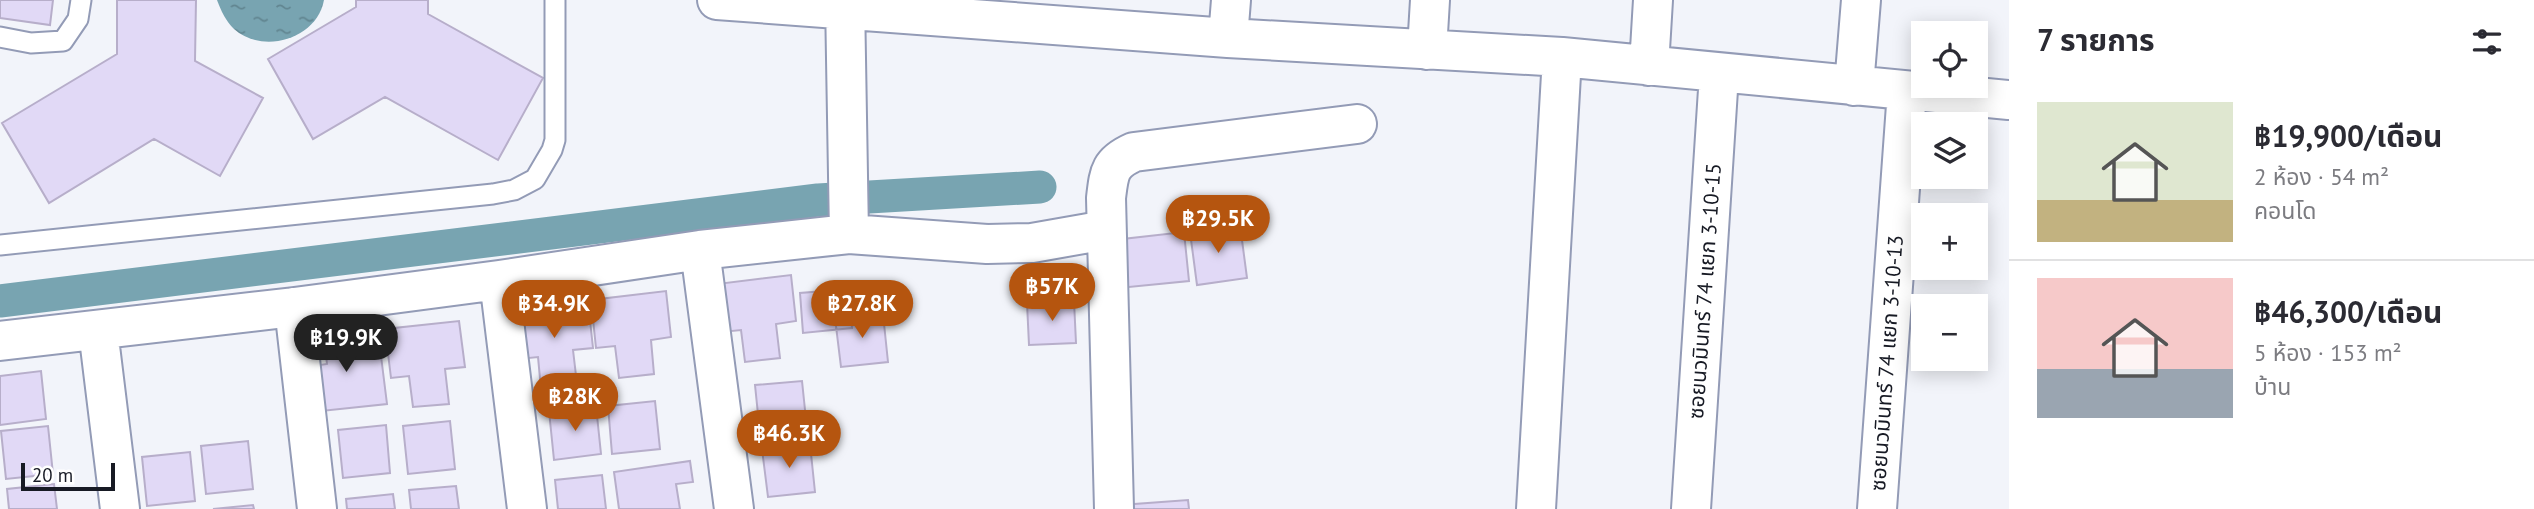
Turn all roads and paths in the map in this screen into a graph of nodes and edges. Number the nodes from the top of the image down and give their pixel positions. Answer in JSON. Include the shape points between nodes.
{"nodes":[{"id":1,"x":81,"y":0,"type":"edge"},
{"id":2,"x":555,"y":0,"type":"edge"},
{"id":3,"x":717,"y":0,"type":"edge"},
{"id":4,"x":1231,"y":0,"type":"edge"},
{"id":5,"x":1430,"y":0,"type":"edge"},
{"id":6,"x":1653,"y":0,"type":"edge"},
{"id":7,"x":1861,"y":0,"type":"edge"},
{"id":8,"x":845,"y":4,"type":"edge"},
{"id":9,"x":1045,"y":11,"type":"edge"},
{"id":10,"x":0,"y":37,"type":"edge"},
{"id":11,"x":1228,"y":38,"type":"junction"},
{"id":12,"x":1427,"y":50,"type":"junction"},
{"id":13,"x":1562,"y":57,"type":"junction"},
{"id":14,"x":1649,"y":66,"type":"junction"},
{"id":15,"x":1719,"y":74,"type":"junction"},
{"id":16,"x":1854,"y":86,"type":"junction"},
{"id":17,"x":1907,"y":91,"type":"junction"},
{"id":18,"x":2009,"y":100,"type":"edge"},
{"id":19,"x":1357,"y":124,"type":"dead end"},
{"id":20,"x":849,"y":210,"type":"junction"},
{"id":21,"x":1106,"y":230,"type":"junction"},
{"id":22,"x":0,"y":245,"type":"edge"},
{"id":23,"x":700,"y":250,"type":"junction"},
{"id":24,"x":499,"y":281,"type":"junction"},
{"id":25,"x":293,"y":307,"type":"junction"},
{"id":26,"x":98,"y":330,"type":"junction"},
{"id":27,"x":0,"y":341,"type":"edge"},
{"id":28,"x":120,"y":509,"type":"edge"},
{"id":29,"x":317,"y":509,"type":"edge"},
{"id":30,"x":527,"y":509,"type":"edge"},
{"id":31,"x":734,"y":509,"type":"edge"},
{"id":32,"x":1114,"y":509,"type":"edge"},
{"id":33,"x":1536,"y":509,"type":"edge"},
{"id":34,"x":1690,"y":509,"type":"edge"},
{"id":35,"x":1877,"y":509,"type":"edge"}],
"edges":[{"from":1,"to":10,"type":"lane","via":[[78,19],[63,41],[31,43]]},
{"from":2,"to":22,"type":"lane","via":[[555,140],[543,169],[526,185],[493,194]]},
{"from":3,"to":8,"type":"street"},
{"from":4,"to":11,"type":"street"},
{"from":5,"to":12,"type":"street"},
{"from":6,"to":14,"type":"street"},
{"from":7,"to":16,"type":"street"},
{"from":8,"to":9,"type":"street"},
{"from":8,"to":20,"type":"street"},
{"from":9,"to":11,"type":"street"},
{"from":11,"to":12,"type":"street"},
{"from":12,"to":13,"type":"street"},
{"from":13,"to":14,"type":"street"},
{"from":13,"to":33,"type":"street"},
{"from":14,"to":15,"type":"street"},
{"from":15,"to":16,"type":"street"},
{"from":15,"to":34,"type":"street","name":"ซอยนวมินทร์ 74 แยก 3-10-15"},
{"from":16,"to":17,"type":"street"},
{"from":17,"to":18,"type":"street"},
{"from":17,"to":35,"type":"street","name":"ซอยนวมินทร์ 74 แยก 3-10-13"},
{"from":19,"to":21,"type":"street","via":[[1133,152],[1118,159],[1108,177]]},
{"from":20,"to":21,"type":"street","via":[[986,244],[1032,243]]},
{"from":20,"to":23,"type":"street"},
{"from":21,"to":32,"type":"street"},
{"from":23,"to":24,"type":"street"},
{"from":23,"to":31,"type":"street"},
{"from":24,"to":25,"type":"street"},
{"from":24,"to":30,"type":"street"},
{"from":25,"to":26,"type":"street"},
{"from":25,"to":29,"type":"street"},
{"from":26,"to":27,"type":"street"},
{"from":26,"to":28,"type":"street"}]}
